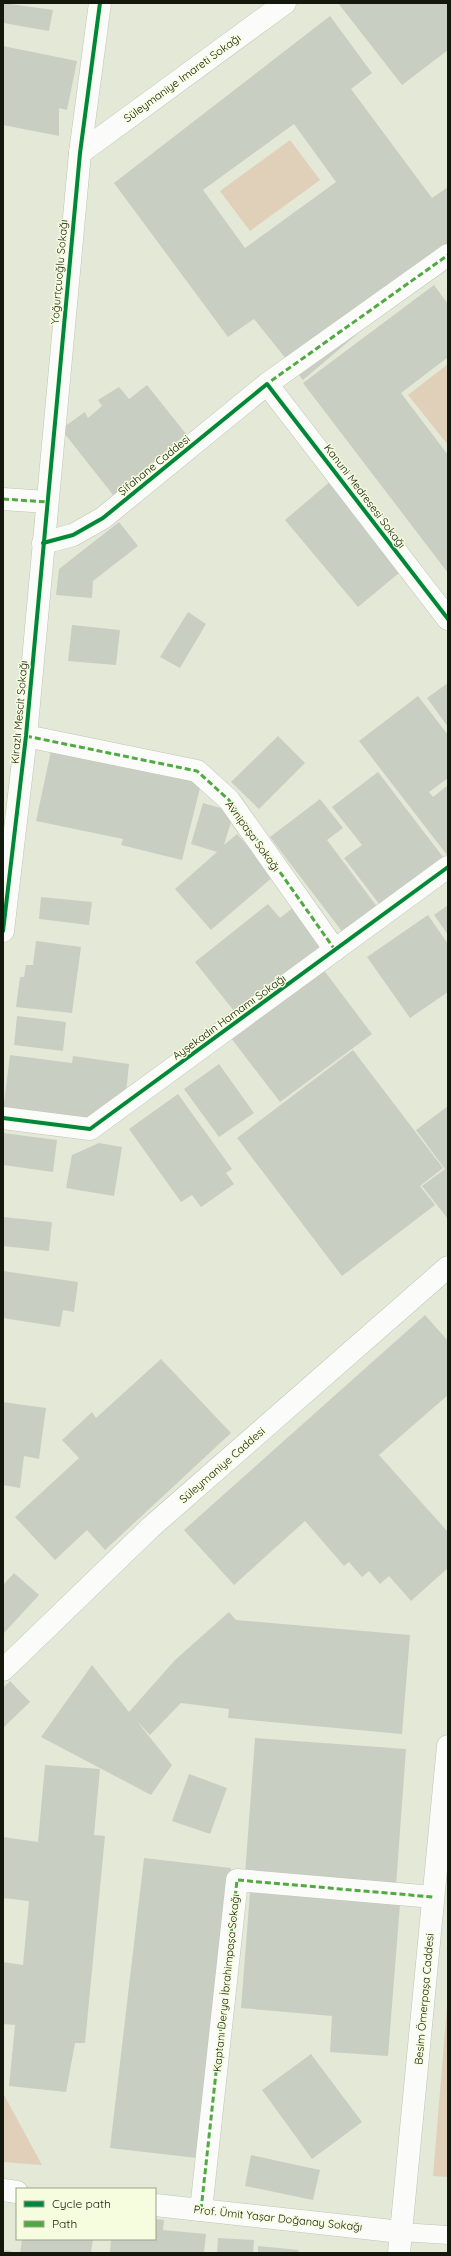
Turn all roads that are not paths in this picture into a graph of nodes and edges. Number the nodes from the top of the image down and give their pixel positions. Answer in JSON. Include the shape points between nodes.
{"nodes":[{"id":1,"x":100,"y":3,"type":"edge"},
{"id":2,"x":285,"y":3,"type":"edge"},
{"id":3,"x":80,"y":153,"type":"junction"},
{"id":4,"x":448,"y":255,"type":"edge"},
{"id":5,"x":267,"y":384,"type":"junction"},
{"id":6,"x":3,"y":499,"type":"edge"},
{"id":7,"x":46,"y":502,"type":"junction"},
{"id":8,"x":43,"y":543,"type":"junction"},
{"id":9,"x":448,"y":619,"type":"edge"},
{"id":10,"x":26,"y":736,"type":"junction"},
{"id":11,"x":448,"y":866,"type":"edge"},
{"id":12,"x":3,"y":931,"type":"edge"},
{"id":13,"x":335,"y":950,"type":"junction"},
{"id":14,"x":3,"y":1118,"type":"edge"},
{"id":15,"x":448,"y":1267,"type":"edge"},
{"id":16,"x":3,"y":1670,"type":"edge"},
{"id":17,"x":448,"y":1746,"type":"edge"},
{"id":18,"x":433,"y":1897,"type":"junction"},
{"id":19,"x":3,"y":2190,"type":"edge"},
{"id":20,"x":16,"y":2192,"type":"edge"},
{"id":21,"x":156,"y":2204,"type":"edge"},
{"id":22,"x":201,"y":2210,"type":"junction"},
{"id":23,"x":448,"y":2235,"type":"edge"},
{"id":24,"x":400,"y":2243,"type":"edge"}],
"edges":[{"from":1,"to":3,"type":"street","name":"Yoğurtçuoğlu Sokağı"},
{"from":2,"to":3,"type":"street","name":"Süleymaniye Imareti Sokağı"},
{"from":3,"to":7,"type":"street","name":"Yoğurtçuoğlu Sokağı"},
{"from":4,"to":5,"type":"street","name":"Şifahane Caddesi"},
{"from":5,"to":8,"type":"street","name":"Şifahane Caddesi","via":[[140,497],[72,534]]},
{"from":5,"to":9,"type":"street","name":"Kanuni Medresesi Sokağı","via":[[297,429]]},
{"from":6,"to":7,"type":"street"},
{"from":7,"to":8,"type":"street","name":"Yoğurtçuoğlu Sokağı"},
{"from":8,"to":10,"type":"street","name":"Kirazlı Mescit Sokağı"},
{"from":10,"to":12,"type":"street","name":"Kirazlı Mescit Sokağı"},
{"from":10,"to":13,"type":"street","name":"Avnipaşa Sokağı","via":[[198,771],[229,800]]},
{"from":11,"to":13,"type":"street","name":"Ayşekadın Hamamı Sokağı"},
{"from":13,"to":14,"type":"street","name":"Ayşekadın Hamamı Sokağı","via":[[90,1129]]},
{"from":15,"to":16,"type":"street","name":"Süleymaniye Caddesi","via":[[151,1527]]},
{"from":17,"to":18,"type":"street","name":"Besim Ömerpaşa Caddesi"},
{"from":18,"to":22,"type":"street","name":"Kaptanı Derya İbrahimpaşa Sokağı","via":[[237,1880]]},
{"from":18,"to":24,"type":"street","name":"Besim Ömerpaşa Caddesi"},
{"from":19,"to":20,"type":"street"},
{"from":21,"to":22,"type":"street","name":"Prof. Ümit Yaşar Doğanay Sokağı"},
{"from":22,"to":24,"type":"street","name":"Prof. Ümit Yaşar Doğanay Sokağı"},
{"from":23,"to":24,"type":"lane"}]}
